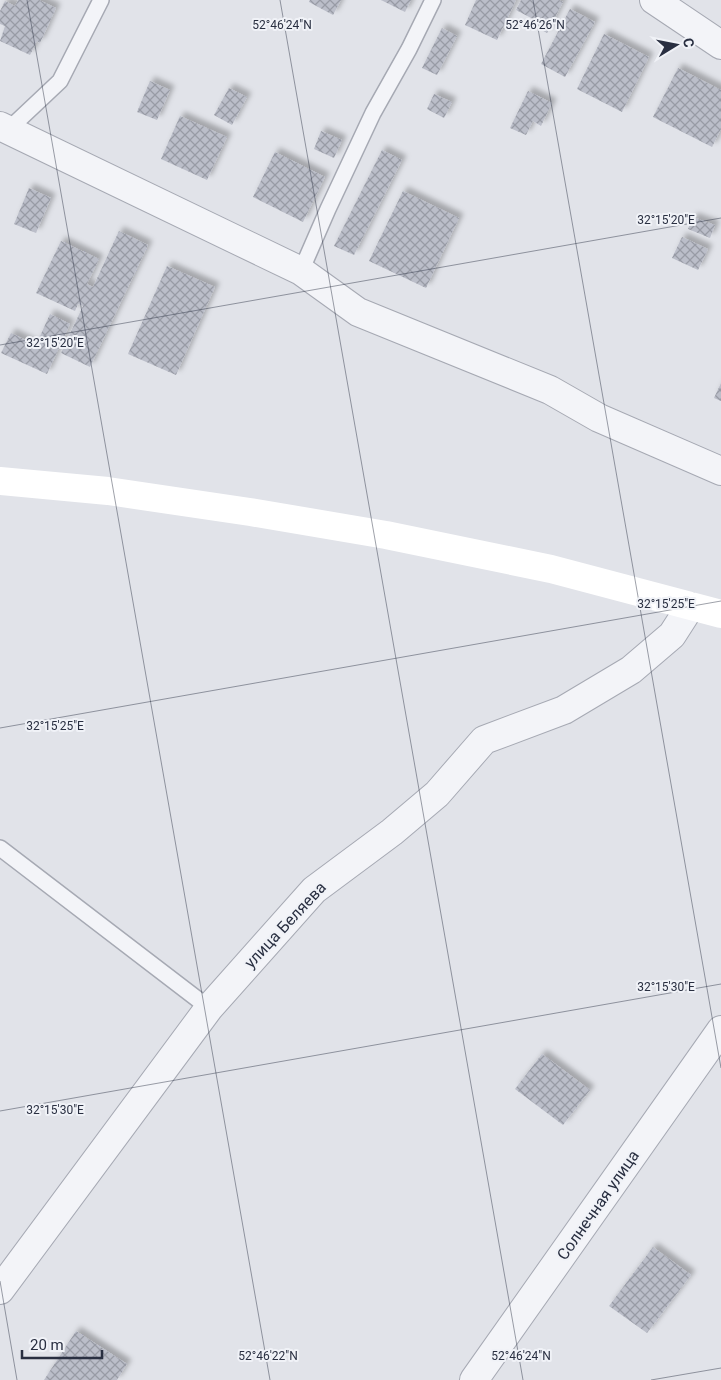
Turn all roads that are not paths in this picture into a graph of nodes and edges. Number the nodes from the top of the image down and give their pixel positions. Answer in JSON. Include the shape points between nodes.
{"nodes":[{"id":1,"x":101,"y":0,"type":"edge"},
{"id":2,"x":433,"y":0,"type":"edge"},
{"id":3,"x":654,"y":0,"type":"edge"},
{"id":4,"x":721,"y":45,"type":"edge"},
{"id":5,"x":4,"y":128,"type":"edge"},
{"id":6,"x":301,"y":271,"type":"junction"},
{"id":7,"x":721,"y":471,"type":"edge"},
{"id":8,"x":0,"y":481,"type":"edge"},
{"id":9,"x":690,"y":607,"type":"junction"},
{"id":10,"x":721,"y":614,"type":"edge"},
{"id":11,"x":0,"y":848,"type":"edge"},
{"id":12,"x":209,"y":1008,"type":"junction"},
{"id":13,"x":721,"y":1030,"type":"edge"},
{"id":14,"x":0,"y":1290,"type":"edge"},
{"id":15,"x":474,"y":1380,"type":"edge"}],
"edges":[{"from":1,"to":5,"type":"lane","via":[[60,81]]},
{"from":2,"to":6,"type":"lane","via":[[373,113]]},
{"from":3,"to":4,"type":"street"},
{"from":5,"to":6,"type":"street"},
{"from":6,"to":7,"type":"street","via":[[358,312],[550,390],[599,418]]},
{"from":8,"to":9,"type":"main road","via":[[108,491],[386,535],[551,569]]},
{"from":9,"to":10,"type":"main road"},
{"from":9,"to":12,"type":"street","name":"улица Беляева","via":[[672,635],[631,670],[564,710],[484,740],[437,794],[314,890]]},
{"from":11,"to":12,"type":"lane"},
{"from":12,"to":14,"type":"street","name":"улица Беляева"},
{"from":13,"to":15,"type":"street","name":"Солнечная улица"}]}
